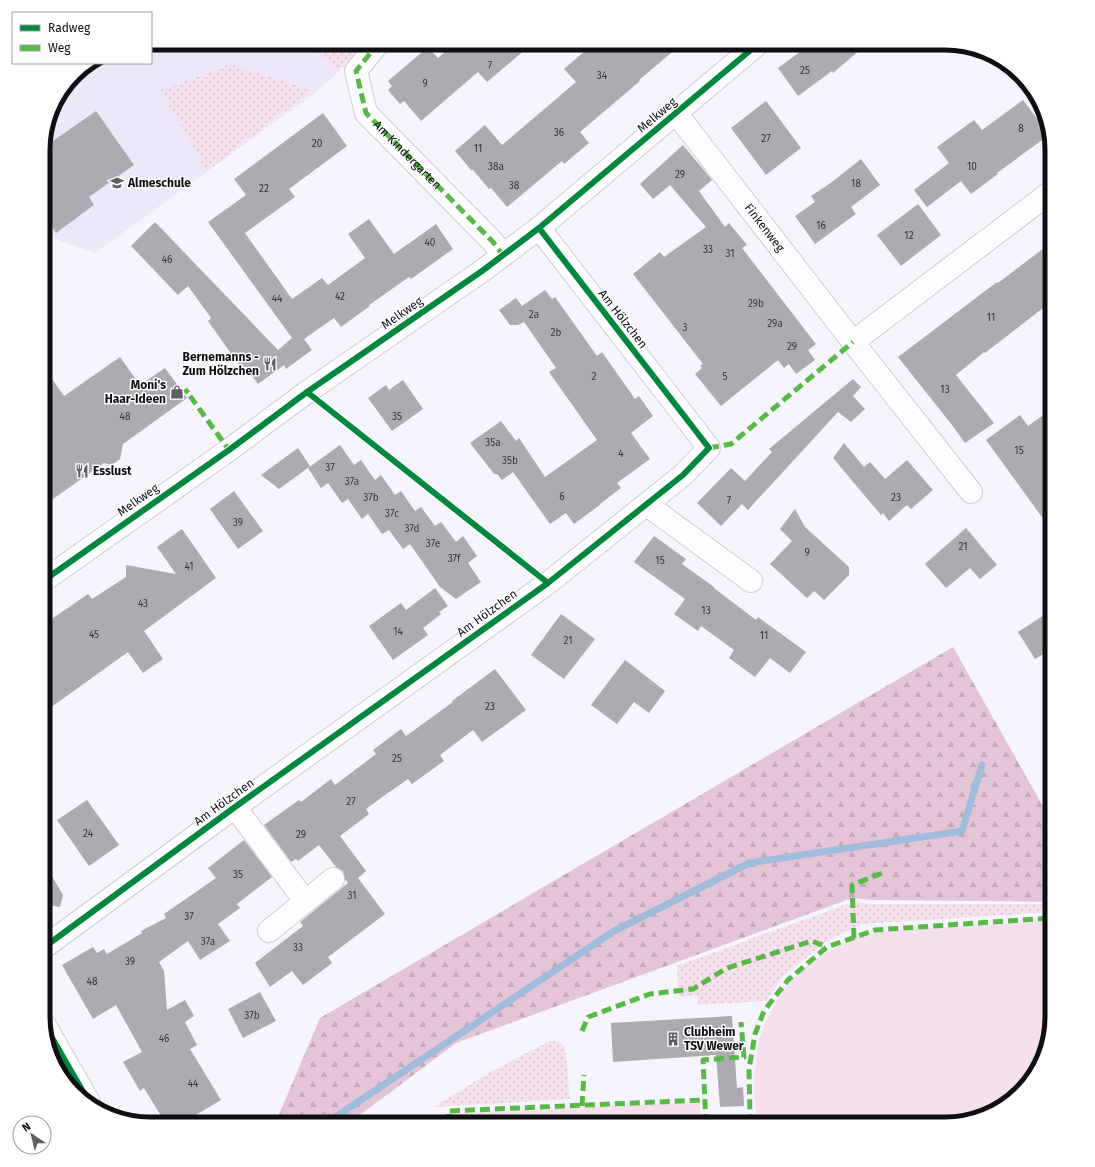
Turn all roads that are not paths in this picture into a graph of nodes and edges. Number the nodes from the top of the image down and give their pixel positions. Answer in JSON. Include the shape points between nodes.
{"nodes":[{"id":1,"x":373,"y":50,"type":"edge"},
{"id":2,"x":751,"y":50,"type":"edge"},
{"id":3,"x":676,"y":113,"type":"junction"},
{"id":4,"x":1045,"y":196,"type":"edge"},
{"id":5,"x":539,"y":228,"type":"junction"},
{"id":6,"x":503,"y":255,"type":"junction"},
{"id":7,"x":853,"y":342,"type":"junction"},
{"id":8,"x":971,"y":492,"type":"dead end"},
{"id":9,"x":648,"y":505,"type":"junction"},
{"id":10,"x":50,"y":576,"type":"edge"},
{"id":11,"x":751,"y":581,"type":"dead end"},
{"id":12,"x":235,"y":807,"type":"junction"},
{"id":13,"x":333,"y":879,"type":"dead end"},
{"id":14,"x":305,"y":901,"type":"junction"},
{"id":15,"x":269,"y":931,"type":"dead end"},
{"id":16,"x":50,"y":943,"type":"edge"},
{"id":17,"x":52,"y":1039,"type":"edge"},
{"id":18,"x":83,"y":1091,"type":"edge"}],
"edges":[{"from":1,"to":6,"type":"street","name":"Am Kindergarten","via":[[356,71],[366,113]]},
{"from":2,"to":3,"type":"street","name":"Melkweg"},
{"from":3,"to":5,"type":"street","name":"Melkweg"},
{"from":3,"to":7,"type":"street","name":"Finkenweg"},
{"from":4,"to":7,"type":"street"},
{"from":5,"to":6,"type":"street","name":"Melkweg"},
{"from":5,"to":9,"type":"street","name":"Am Hölzchen","via":[[709,448]]},
{"from":6,"to":10,"type":"street","name":"Melkweg"},
{"from":7,"to":8,"type":"street","name":"Finkenweg"},
{"from":9,"to":11,"type":"street"},
{"from":9,"to":12,"type":"street","name":"Am Hölzchen","via":[[548,583]]},
{"from":12,"to":14,"type":"street","name":"Am Hölzchen"},
{"from":12,"to":16,"type":"street","name":"Am Hölzchen"},
{"from":13,"to":14,"type":"street"},
{"from":14,"to":15,"type":"street"},
{"from":17,"to":18,"type":"street"}]}
